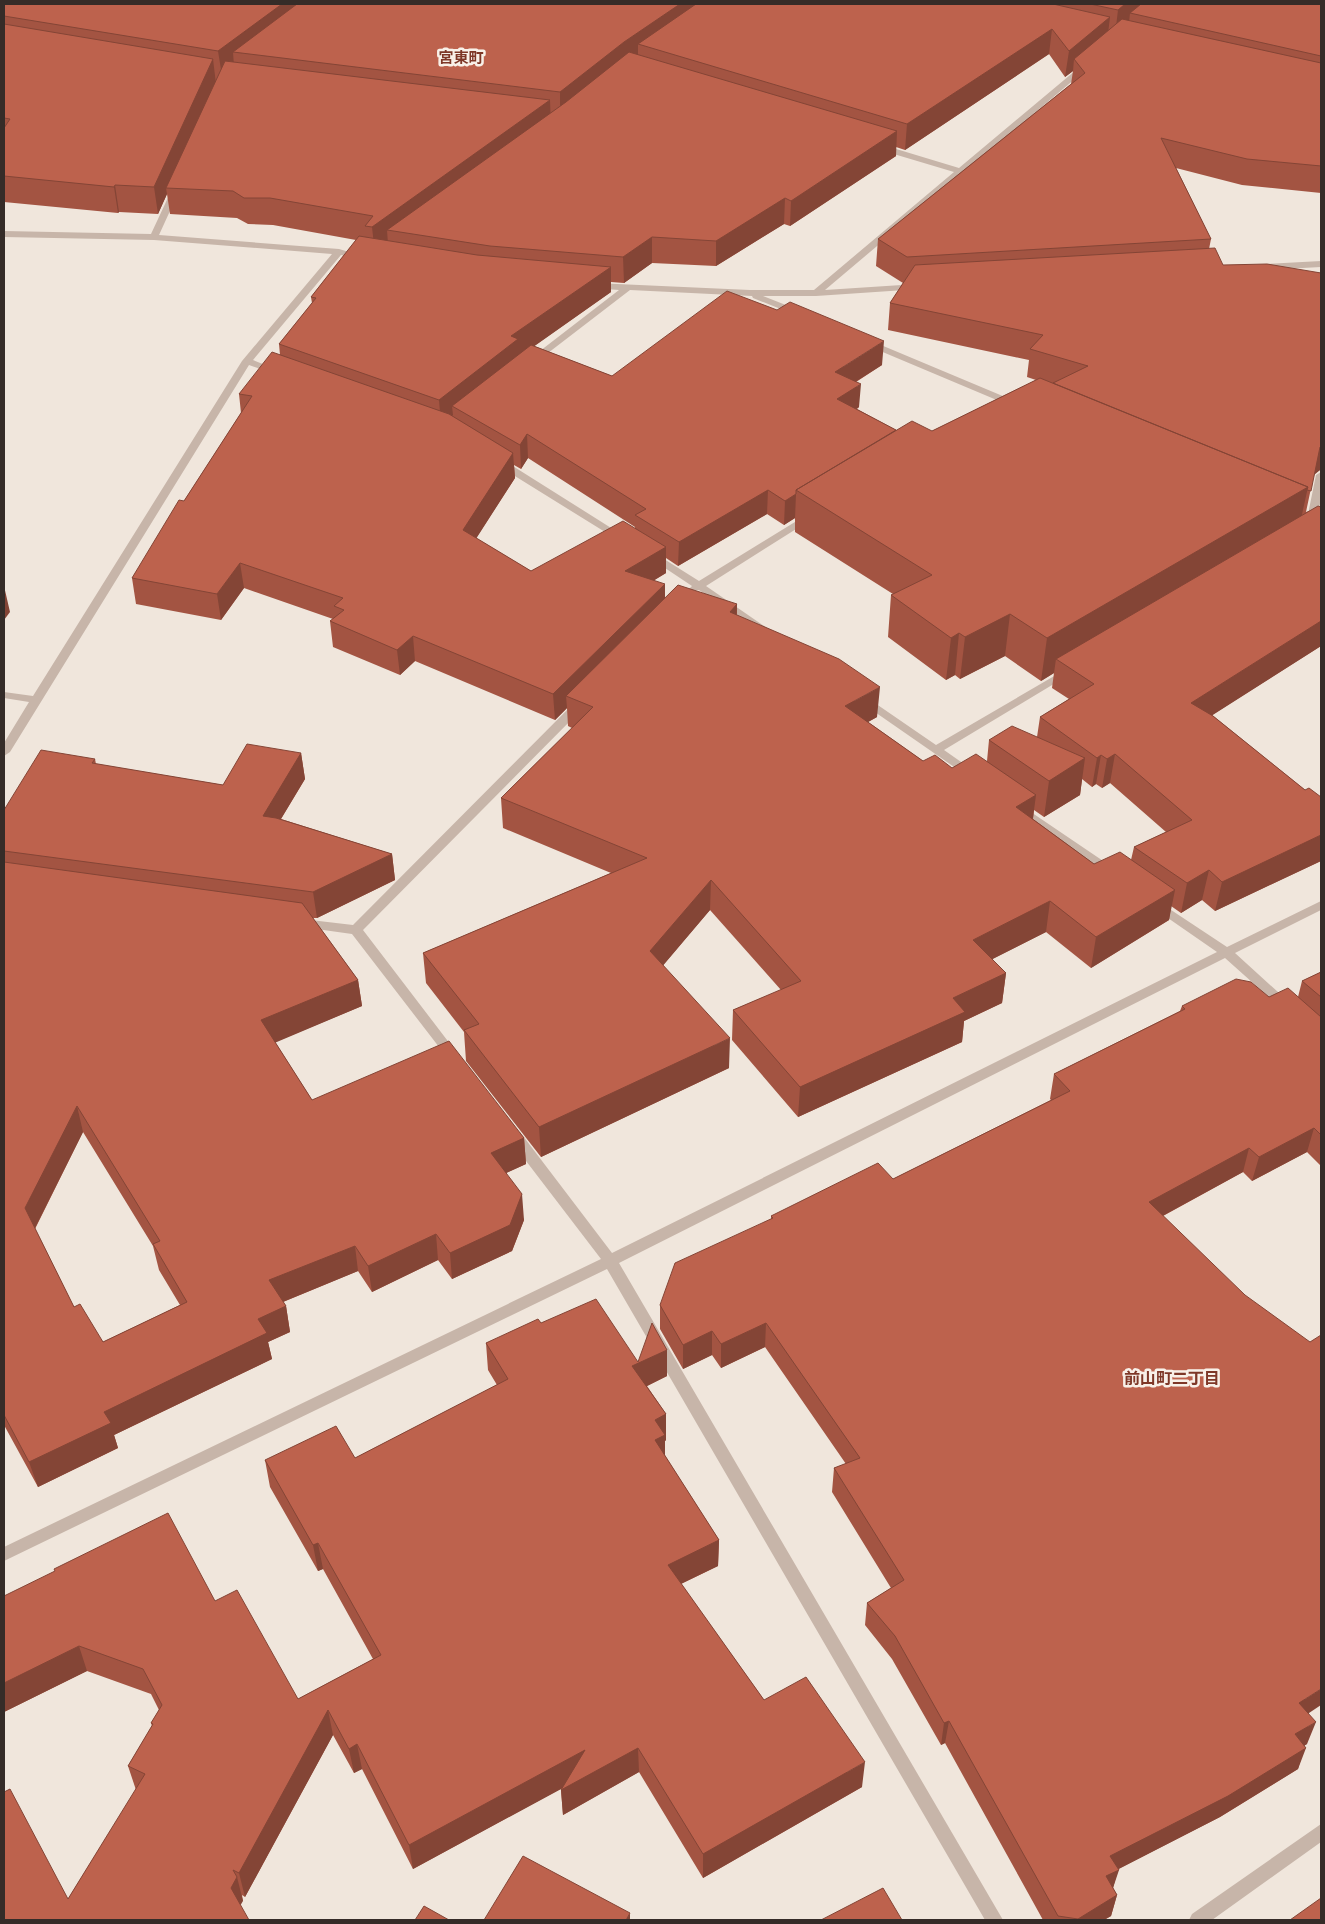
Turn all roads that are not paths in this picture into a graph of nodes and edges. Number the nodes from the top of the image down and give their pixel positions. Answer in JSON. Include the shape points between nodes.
{"nodes":[{"id":1,"x":1094,"y":59,"type":"edge"},
{"id":2,"x":874,"y":146,"type":"edge"},
{"id":3,"x":959,"y":171,"type":"junction"},
{"id":4,"x":181,"y":176,"type":"edge"},
{"id":5,"x":4,"y":234,"type":"edge"},
{"id":6,"x":154,"y":237,"type":"junction"},
{"id":7,"x":339,"y":252,"type":"junction"},
{"id":8,"x":376,"y":259,"type":"edge"},
{"id":9,"x":1321,"y":264,"type":"edge"},
{"id":10,"x":1252,"y":268,"type":"edge"},
{"id":11,"x":584,"y":286,"type":"edge"},
{"id":12,"x":925,"y":287,"type":"edge"},
{"id":13,"x":627,"y":288,"type":"junction"},
{"id":14,"x":750,"y":293,"type":"junction"},
{"id":15,"x":816,"y":293,"type":"junction"},
{"id":16,"x":804,"y":316,"type":"edge"},
{"id":17,"x":858,"y":338,"type":"edge"},
{"id":18,"x":247,"y":361,"type":"junction"},
{"id":19,"x":527,"y":365,"type":"edge"},
{"id":20,"x":285,"y":374,"type":"edge"},
{"id":21,"x":1028,"y":410,"type":"edge"},
{"id":22,"x":489,"y":455,"type":"edge"},
{"id":23,"x":1321,"y":475,"type":"edge"},
{"id":24,"x":816,"y":512,"type":"edge"},
{"id":25,"x":1321,"y":532,"type":"edge"},
{"id":26,"x":698,"y":585,"type":"junction"},
{"id":27,"x":684,"y":599,"type":"edge"},
{"id":28,"x":772,"y":636,"type":"edge"},
{"id":29,"x":1080,"y":664,"type":"edge"},
{"id":30,"x":854,"y":693,"type":"edge"},
{"id":31,"x":4,"y":695,"type":"edge"},
{"id":32,"x":587,"y":698,"type":"edge"},
{"id":33,"x":36,"y":700,"type":"junction"},
{"id":34,"x":936,"y":750,"type":"junction"},
{"id":35,"x":4,"y":752,"type":"edge"},
{"id":36,"x":976,"y":778,"type":"edge"},
{"id":37,"x":1008,"y":801,"type":"edge"},
{"id":38,"x":1122,"y":880,"type":"edge"},
{"id":39,"x":1146,"y":896,"type":"edge"},
{"id":40,"x":1321,"y":905,"type":"edge"},
{"id":41,"x":288,"y":921,"type":"edge"},
{"id":42,"x":356,"y":930,"type":"junction"},
{"id":43,"x":1227,"y":953,"type":"junction"},
{"id":44,"x":1292,"y":1011,"type":"edge"},
{"id":45,"x":465,"y":1072,"type":"edge"},
{"id":46,"x":508,"y":1127,"type":"edge"},
{"id":47,"x":610,"y":1261,"type":"junction"},
{"id":48,"x":4,"y":1554,"type":"edge"},
{"id":49,"x":1321,"y":1832,"type":"edge"},
{"id":50,"x":994,"y":1920,"type":"edge"},
{"id":51,"x":1198,"y":1920,"type":"edge"}],
"edges":[{"from":1,"to":3,"type":"street"},
{"from":2,"to":3,"type":"street"},
{"from":3,"to":15,"type":"street"},
{"from":4,"to":6,"type":"street"},
{"from":5,"to":6,"type":"street"},
{"from":6,"to":7,"type":"street"},
{"from":7,"to":8,"type":"street"},
{"from":7,"to":18,"type":"street"},
{"from":9,"to":10,"type":"street"},
{"from":11,"to":13,"type":"street"},
{"from":12,"to":15,"type":"street"},
{"from":13,"to":14,"type":"street"},
{"from":13,"to":19,"type":"street"},
{"from":14,"to":15,"type":"street"},
{"from":14,"to":16,"type":"street"},
{"from":17,"to":21,"type":"street","via":[[997,401]]},
{"from":18,"to":20,"type":"street"},
{"from":18,"to":33,"type":"street"},
{"from":22,"to":26,"type":"street"},
{"from":23,"to":25,"type":"street","via":[[1304,528]]},
{"from":24,"to":26,"type":"street"},
{"from":26,"to":27,"type":"street"},
{"from":26,"to":28,"type":"street"},
{"from":29,"to":34,"type":"street"},
{"from":30,"to":34,"type":"street"},
{"from":31,"to":33,"type":"street"},
{"from":32,"to":42,"type":"street"},
{"from":33,"to":35,"type":"street"},
{"from":34,"to":36,"type":"street"},
{"from":37,"to":38,"type":"street"},
{"from":39,"to":43,"type":"street"},
{"from":40,"to":43,"type":"street"},
{"from":41,"to":42,"type":"street"},
{"from":42,"to":45,"type":"street"},
{"from":43,"to":44,"type":"street"},
{"from":43,"to":47,"type":"street"},
{"from":46,"to":47,"type":"street"},
{"from":47,"to":48,"type":"street"},
{"from":47,"to":50,"type":"street"},
{"from":49,"to":51,"type":"street"}]}
